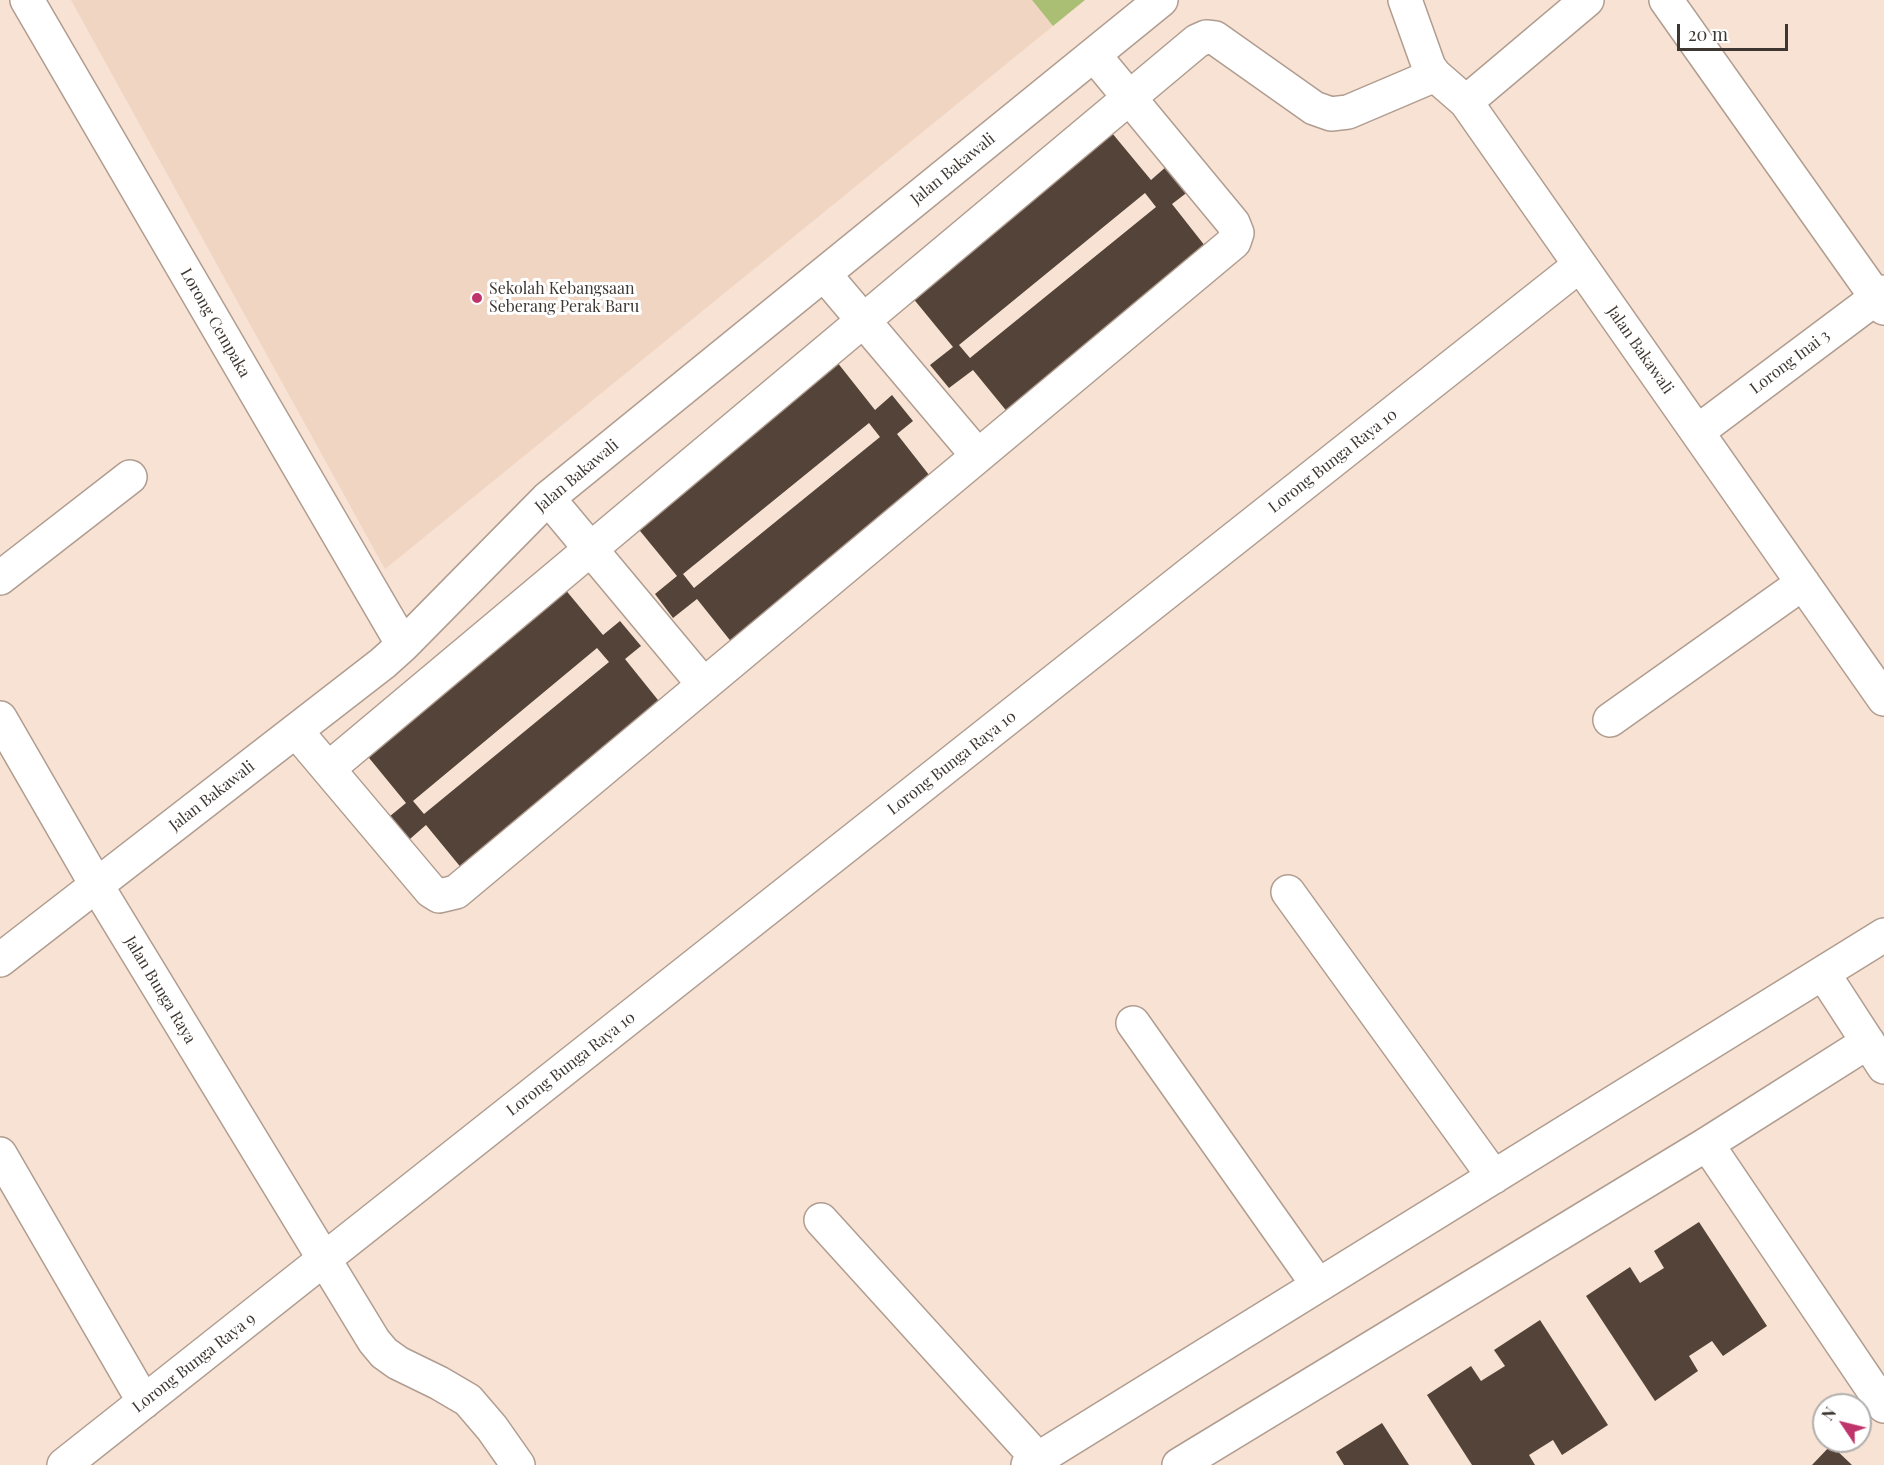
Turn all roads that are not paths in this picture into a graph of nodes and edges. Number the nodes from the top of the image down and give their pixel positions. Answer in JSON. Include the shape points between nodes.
{"nodes":[{"id":1,"x":27,"y":0,"type":"edge"},
{"id":2,"x":1161,"y":0,"type":"edge"},
{"id":3,"x":1405,"y":0,"type":"edge"},
{"id":4,"x":1587,"y":0,"type":"edge"},
{"id":5,"x":1666,"y":0,"type":"edge"},
{"id":6,"x":1094,"y":55,"type":"junction"},
{"id":7,"x":1435,"y":75,"type":"junction"},
{"id":8,"x":1130,"y":98,"type":"junction"},
{"id":9,"x":1466,"y":102,"type":"junction"},
{"id":10,"x":1580,"y":265,"type":"junction"},
{"id":11,"x":824,"y":274,"type":"junction"},
{"id":12,"x":1881,"y":299,"type":"edge"},
{"id":13,"x":862,"y":321,"type":"junction"},
{"id":14,"x":1697,"y":432,"type":"junction"},
{"id":15,"x":978,"y":456,"type":"junction"},
{"id":16,"x":130,"y":477,"type":"dead end"},
{"id":17,"x":548,"y":498,"type":"junction"},
{"id":18,"x":591,"y":549,"type":"junction"},
{"id":19,"x":0,"y":578,"type":"edge"},
{"id":20,"x":1803,"y":583,"type":"junction"},
{"id":21,"x":403,"y":645,"type":"junction"},
{"id":22,"x":704,"y":685,"type":"junction"},
{"id":23,"x":1884,"y":699,"type":"edge"},
{"id":24,"x":0,"y":718,"type":"edge"},
{"id":25,"x":1610,"y":720,"type":"dead end"},
{"id":26,"x":296,"y":731,"type":"junction"},
{"id":27,"x":328,"y":769,"type":"junction"},
{"id":28,"x":97,"y":886,"type":"junction"},
{"id":29,"x":1288,"y":892,"type":"dead end"},
{"id":30,"x":1884,"y":935,"type":"edge"},
{"id":31,"x":0,"y":960,"type":"edge"},
{"id":32,"x":1823,"y":973,"type":"junction"},
{"id":33,"x":1133,"y":1023,"type":"dead end"},
{"id":34,"x":1876,"y":1055,"type":"edge"},
{"id":35,"x":1707,"y":1143,"type":"junction"},
{"id":36,"x":0,"y":1154,"type":"edge"},
{"id":37,"x":1494,"y":1177,"type":"junction"},
{"id":38,"x":821,"y":1220,"type":"dead end"},
{"id":39,"x":324,"y":1260,"type":"junction"},
{"id":40,"x":1318,"y":1285,"type":"junction"},
{"id":41,"x":144,"y":1402,"type":"junction"},
{"id":42,"x":1884,"y":1406,"type":"edge"},
{"id":43,"x":1033,"y":1462,"type":"edge"},
{"id":44,"x":64,"y":1465,"type":"edge"},
{"id":45,"x":518,"y":1465,"type":"edge"},
{"id":46,"x":1179,"y":1465,"type":"edge"}],
"edges":[{"from":1,"to":21,"type":"street","name":"Lorong Cempaka"},
{"from":2,"to":6,"type":"street","name":"Jalan Bakawali"},
{"from":3,"to":7,"type":"street","name":"Jalan Bakawali","via":[[1424,56]]},
{"from":4,"to":9,"type":"street"},
{"from":5,"to":12,"type":"street"},
{"from":6,"to":8,"type":"street"},
{"from":6,"to":11,"type":"street","name":"Jalan Bakawali"},
{"from":7,"to":8,"type":"street","via":[[1348,112],[1331,114],[1314,108],[1215,38],[1206,37]]},
{"from":7,"to":9,"type":"street","name":"Jalan Bakawali"},
{"from":8,"to":13,"type":"street"},
{"from":8,"to":15,"type":"street","via":[[1233,224],[1236,238]]},
{"from":9,"to":10,"type":"street","name":"Jalan Bakawali"},
{"from":10,"to":14,"type":"street","name":"Jalan Bakawali"},
{"from":10,"to":39,"type":"street","name":"Lorong Bunga Raya 10"},
{"from":11,"to":13,"type":"street"},
{"from":11,"to":17,"type":"street","name":"Jalan Bakawali"},
{"from":12,"to":14,"type":"street","name":"Lorong Inai 3"},
{"from":13,"to":15,"type":"street"},
{"from":13,"to":18,"type":"street"},
{"from":14,"to":20,"type":"street","name":"Jalan Bakawali"},
{"from":15,"to":22,"type":"street"},
{"from":16,"to":19,"type":"street"},
{"from":17,"to":18,"type":"street"},
{"from":17,"to":21,"type":"street","name":"Jalan Bakawali"},
{"from":18,"to":22,"type":"street"},
{"from":18,"to":27,"type":"street"},
{"from":20,"to":23,"type":"street","name":"Jalan Bakawali"},
{"from":20,"to":25,"type":"street"},
{"from":21,"to":26,"type":"street","name":"Jalan Bakawali"},
{"from":22,"to":27,"type":"street","via":[[447,896],[430,891]]},
{"from":24,"to":28,"type":"street","name":"Jalan Bunga Raya"},
{"from":26,"to":27,"type":"street"},
{"from":26,"to":28,"type":"street","name":"Jalan Bakawali"},
{"from":28,"to":31,"type":"street","name":"Jalan Bakawali"},
{"from":28,"to":39,"type":"street","name":"Jalan Bunga Raya"},
{"from":29,"to":37,"type":"street"},
{"from":30,"to":32,"type":"street"},
{"from":32,"to":34,"type":"street"},
{"from":32,"to":37,"type":"street"},
{"from":33,"to":40,"type":"street"},
{"from":34,"to":35,"type":"street"},
{"from":35,"to":42,"type":"street"},
{"from":35,"to":46,"type":"street"},
{"from":36,"to":41,"type":"street"},
{"from":37,"to":40,"type":"street"},
{"from":38,"to":43,"type":"street"},
{"from":39,"to":41,"type":"street","name":"Lorong Bunga Raya 9"},
{"from":39,"to":45,"type":"street","name":"Jalan Bunga Raya","via":[[384,1353],[468,1400]]},
{"from":40,"to":43,"type":"street"},
{"from":41,"to":44,"type":"street","name":"Lorong Bunga Raya 9"}]}
